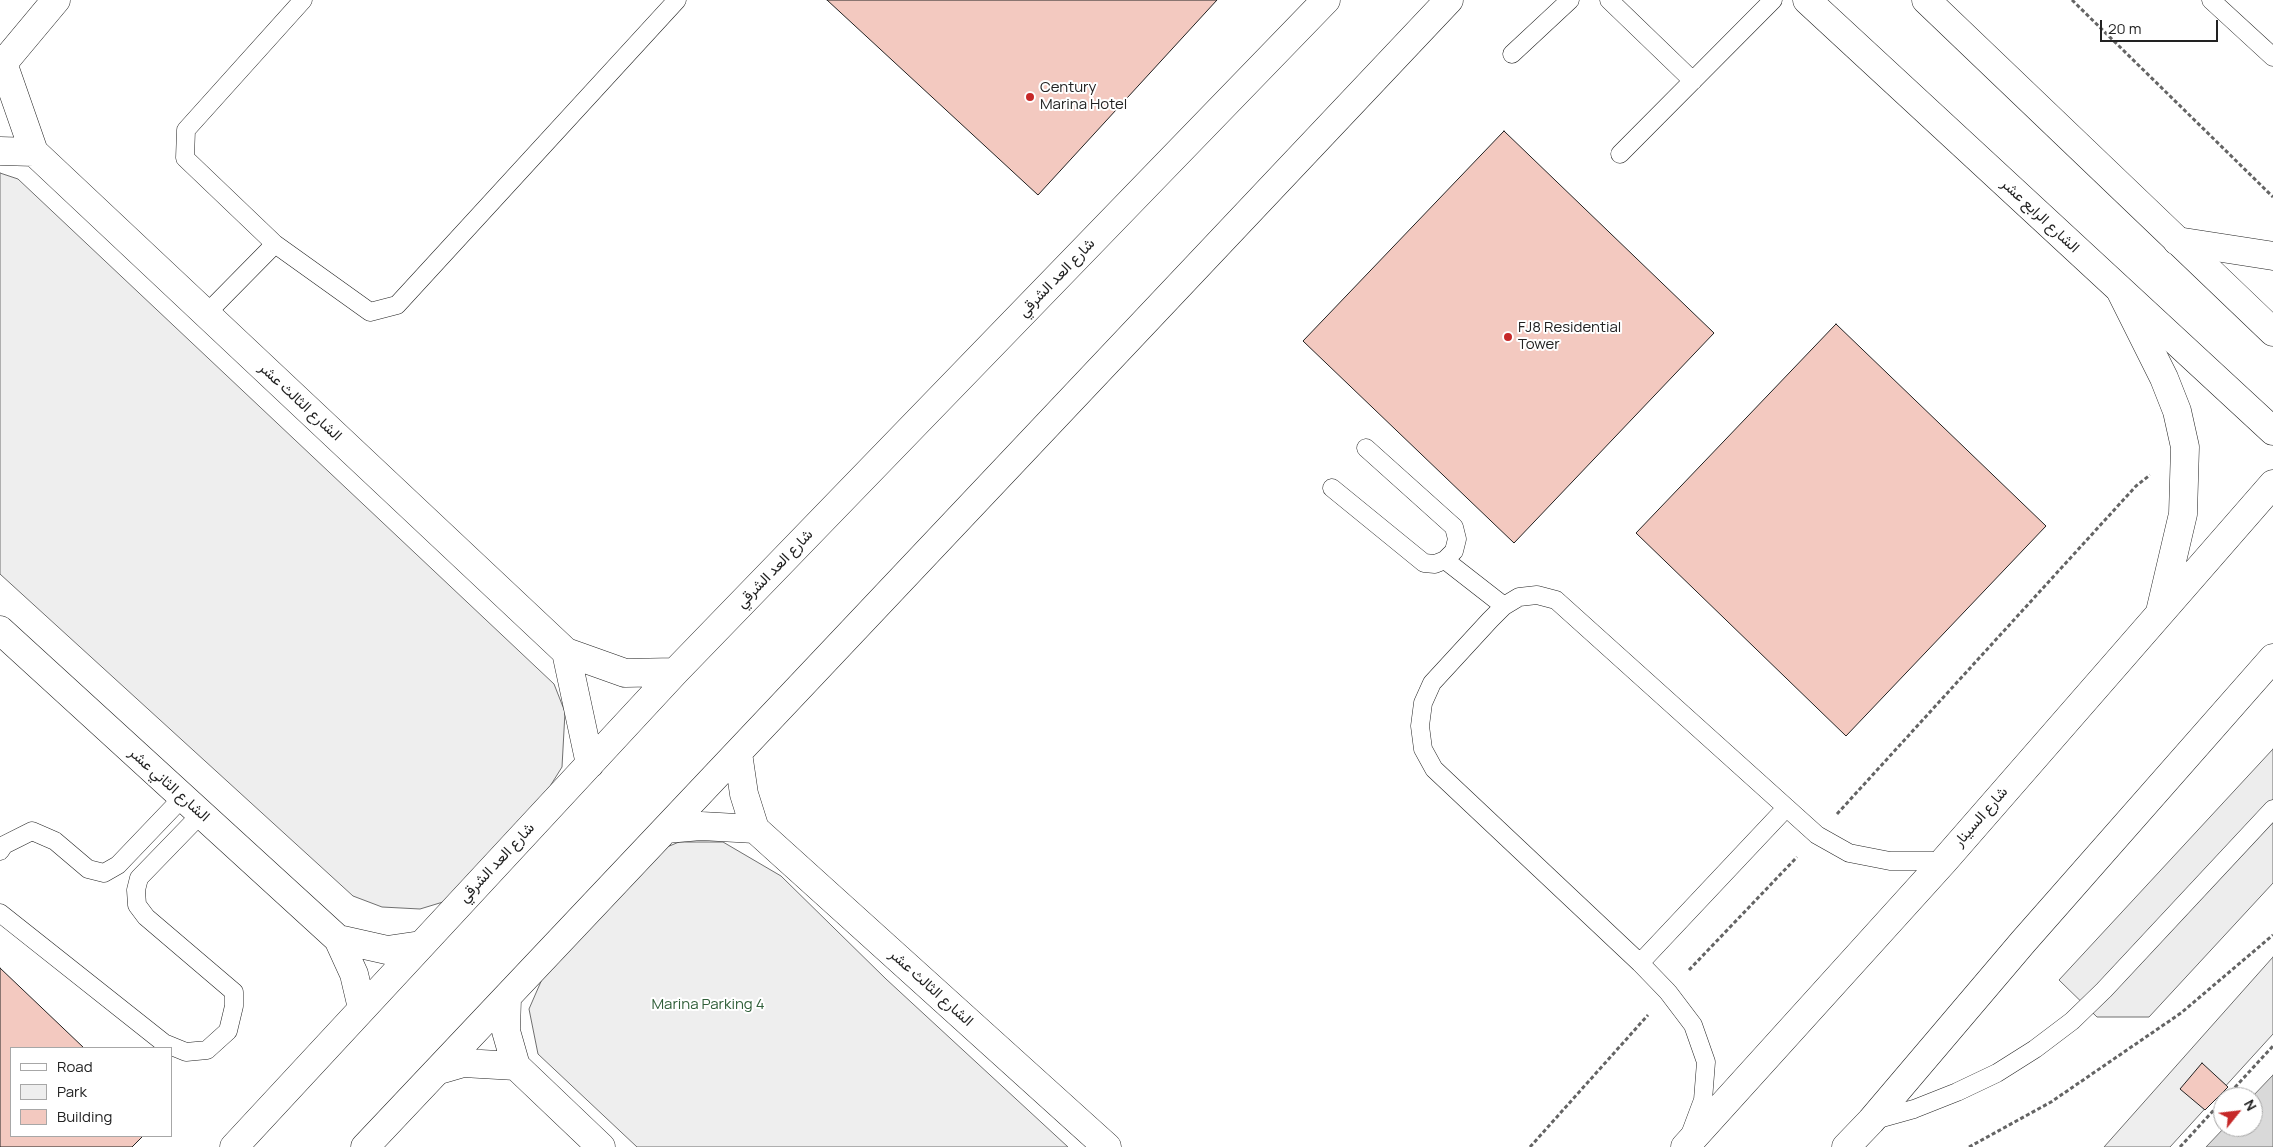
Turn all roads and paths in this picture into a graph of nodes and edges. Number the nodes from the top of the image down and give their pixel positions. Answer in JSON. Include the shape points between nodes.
{"nodes":[{"id":1,"x":56,"y":0,"type":"edge"},
{"id":2,"x":302,"y":0,"type":"edge"},
{"id":3,"x":677,"y":0,"type":"edge"},
{"id":4,"x":1326,"y":0,"type":"edge"},
{"id":5,"x":1449,"y":0,"type":"edge"},
{"id":6,"x":1570,"y":0,"type":"edge"},
{"id":7,"x":1609,"y":0,"type":"edge"},
{"id":8,"x":1773,"y":0,"type":"edge"},
{"id":9,"x":1807,"y":0,"type":"edge"},
{"id":10,"x":1926,"y":0,"type":"edge"},
{"id":11,"x":2072,"y":0,"type":"edge"},
{"id":12,"x":2211,"y":0,"type":"edge"},
{"id":13,"x":1512,"y":54,"type":"dead end"},
{"id":14,"x":2273,"y":57,"type":"edge"},
{"id":15,"x":2,"y":65,"type":"edge"},
{"id":16,"x":1693,"y":81,"type":"junction"},
{"id":17,"x":0,"y":151,"type":"edge"},
{"id":18,"x":34,"y":152,"type":"junction"},
{"id":19,"x":1620,"y":154,"type":"dead end"},
{"id":20,"x":2273,"y":197,"type":"edge"},
{"id":21,"x":2177,"y":240,"type":"junction"},
{"id":22,"x":275,"y":244,"type":"junction"},
{"id":23,"x":2273,"y":256,"type":"edge"},
{"id":24,"x":2121,"y":292,"type":"junction"},
{"id":25,"x":206,"y":314,"type":"junction"},
{"id":26,"x":2273,"y":332,"type":"edge"},
{"id":27,"x":2273,"y":431,"type":"edge"},
{"id":28,"x":2185,"y":447,"type":"junction"},
{"id":29,"x":1366,"y":448,"type":"dead end"},
{"id":30,"x":2273,"y":484,"type":"edge"},
{"id":31,"x":1332,"y":488,"type":"dead end"},
{"id":32,"x":1445,"y":560,"type":"junction"},
{"id":33,"x":1504,"y":606,"type":"junction"},
{"id":34,"x":2159,"y":616,"type":"junction"},
{"id":35,"x":0,"y":630,"type":"edge"},
{"id":36,"x":566,"y":652,"type":"junction"},
{"id":37,"x":2273,"y":658,"type":"edge"},
{"id":38,"x":676,"y":672,"type":"junction"},
{"id":39,"x":738,"y":753,"type":"junction"},
{"id":40,"x":590,"y":764,"type":"junction"},
{"id":41,"x":192,"y":806,"type":"junction"},
{"id":42,"x":1786,"y":808,"type":"junction"},
{"id":43,"x":2273,"y":809,"type":"edge"},
{"id":44,"x":666,"y":829,"type":"junction"},
{"id":45,"x":755,"y":829,"type":"junction"},
{"id":46,"x":1817,"y":835,"type":"junction"},
{"id":47,"x":0,"y":851,"type":"edge"},
{"id":48,"x":1944,"y":861,"type":"junction"},
{"id":49,"x":0,"y":913,"type":"edge"},
{"id":50,"x":2273,"y":935,"type":"edge"},
{"id":51,"x":338,"y":939,"type":"junction"},
{"id":52,"x":421,"y":945,"type":"junction"},
{"id":53,"x":1640,"y":963,"type":"junction"},
{"id":54,"x":1668,"y":992,"type":"junction"},
{"id":55,"x":507,"y":998,"type":"junction"},
{"id":56,"x":362,"y":1008,"type":"junction"},
{"id":57,"x":2273,"y":1046,"type":"edge"},
{"id":58,"x":516,"y":1066,"type":"junction"},
{"id":59,"x":439,"y":1070,"type":"junction"},
{"id":60,"x":2235,"y":1087,"type":"edge"},
{"id":61,"x":2213,"y":1111,"type":"edge"},
{"id":62,"x":1871,"y":1121,"type":"junction"},
{"id":63,"x":1686,"y":1146,"type":"edge"},
{"id":64,"x":234,"y":1147,"type":"edge"},
{"id":65,"x":365,"y":1147,"type":"edge"},
{"id":66,"x":601,"y":1147,"type":"edge"},
{"id":67,"x":1107,"y":1147,"type":"edge"},
{"id":68,"x":1530,"y":1147,"type":"edge"},
{"id":69,"x":1846,"y":1147,"type":"edge"},
{"id":70,"x":1969,"y":1147,"type":"edge"},
{"id":71,"x":2180,"y":1147,"type":"edge"}],
"edges":[{"from":1,"to":15,"type":"street"},
{"from":2,"to":22,"type":"lane","via":[[186,130],[185,158]]},
{"from":3,"to":22,"type":"lane","via":[[397,305],[370,312]]},
{"from":4,"to":38,"type":"street","name":"شارع العد الشرقي"},
{"from":5,"to":39,"type":"street"},
{"from":6,"to":13,"type":"lane"},
{"from":7,"to":16,"type":"lane"},
{"from":8,"to":16,"type":"lane"},
{"from":9,"to":24,"type":"street","name":"الشارع الرابع عشر"},
{"from":10,"to":21,"type":"street"},
{"from":11,"to":20,"type":"path"},
{"from":12,"to":14,"type":"lane"},
{"from":15,"to":18,"type":"street","name":"الشارع الثالث عشر"},
{"from":16,"to":19,"type":"lane"},
{"from":17,"to":18,"type":"street"},
{"from":18,"to":25,"type":"street","name":"الشارع الثالث عشر"},
{"from":21,"to":23,"type":"street"},
{"from":21,"to":26,"type":"street"},
{"from":22,"to":25,"type":"lane"},
{"from":24,"to":27,"type":"street","name":"الشارع الرابع عشر"},
{"from":24,"to":28,"type":"street","via":[[2164,378],[2177,411]]},
{"from":25,"to":36,"type":"street","name":"الشارع الثالث عشر"},
{"from":28,"to":34,"type":"street","via":[[2183,514]]},
{"from":28,"to":46,"type":"path","via":[[2136,486]]},
{"from":29,"to":32,"type":"lane","via":[[1454,527],[1458,539],[1454,551]]},
{"from":30,"to":34,"type":"street","name":"شارع السينار"},
{"from":31,"to":32,"type":"lane","via":[[1424,563],[1435,564]]},
{"from":32,"to":33,"type":"lane"},
{"from":33,"to":42,"type":"lane","via":[[1518,597],[1537,594],[1556,600]]},
{"from":33,"to":53,"type":"lane","via":[[1432,682],[1423,703],[1420,726],[1424,748],[1439,774]]},
{"from":34,"to":48,"type":"street","name":"شارع السينار"},
{"from":35,"to":41,"type":"street","name":"الشارع الثاني عشر"},
{"from":36,"to":38,"type":"street","name":"الشارع الثالث عشر","via":[[624,673]]},
{"from":36,"to":40,"type":"street"},
{"from":37,"to":62,"type":"street","via":[[2022,942]]},
{"from":38,"to":40,"type":"street","name":"شارع العد الشرقي"},
{"from":39,"to":44,"type":"street"},
{"from":39,"to":45,"type":"street","via":[[744,794]]},
{"from":40,"to":52,"type":"street","name":"شارع العد الشرقي"},
{"from":41,"to":47,"type":"lane","via":[[118,865],[104,872],[88,869],[55,841],[32,831],[4,845]]},
{"from":41,"to":49,"type":"lane","via":[[139,878],[136,890],[137,905],[146,917],[234,992],[228,1031],[207,1050],[186,1052],[164,1043]]},
{"from":41,"to":51,"type":"street","name":"الشارع الثاني عشر"},
{"from":42,"to":46,"type":"lane"},
{"from":42,"to":53,"type":"lane"},
{"from":43,"to":62,"type":"lane","via":[[2104,990],[2036,1049],[1997,1072],[1914,1109]]},
{"from":44,"to":45,"type":"street","via":[[701,826]]},
{"from":44,"to":55,"type":"street"},
{"from":45,"to":67,"type":"street","name":"الشارع الثالث عشر"},
{"from":46,"to":48,"type":"lane","via":[[1849,853],[1882,859]]},
{"from":46,"to":54,"type":"path"},
{"from":48,"to":63,"type":"street","name":"شارع السينار"},
{"from":50,"to":70,"type":"path","via":[[2181,1013],[2051,1102]]},
{"from":51,"to":52,"type":"street","name":"الشارع الثاني عشر","via":[[387,950]]},
{"from":51,"to":56,"type":"street","name":"الشارع الثاني عشر","via":[[354,974]]},
{"from":52,"to":56,"type":"street","name":"شارع العد الشرقي"},
{"from":53,"to":54,"type":"lane"},
{"from":54,"to":63,"type":"lane","via":[[1693,1025],[1706,1062],[1703,1100]]},
{"from":54,"to":68,"type":"path"},
{"from":55,"to":58,"type":"street","via":[[506,1031]]},
{"from":55,"to":59,"type":"street"},
{"from":56,"to":64,"type":"street","name":"شارع العد الشرقي"},
{"from":57,"to":60,"type":"path"},
{"from":58,"to":59,"type":"street","via":[[463,1063]]},
{"from":58,"to":66,"type":"street"},
{"from":59,"to":65,"type":"street"},
{"from":61,"to":71,"type":"path"},
{"from":62,"to":69,"type":"street"}]}
